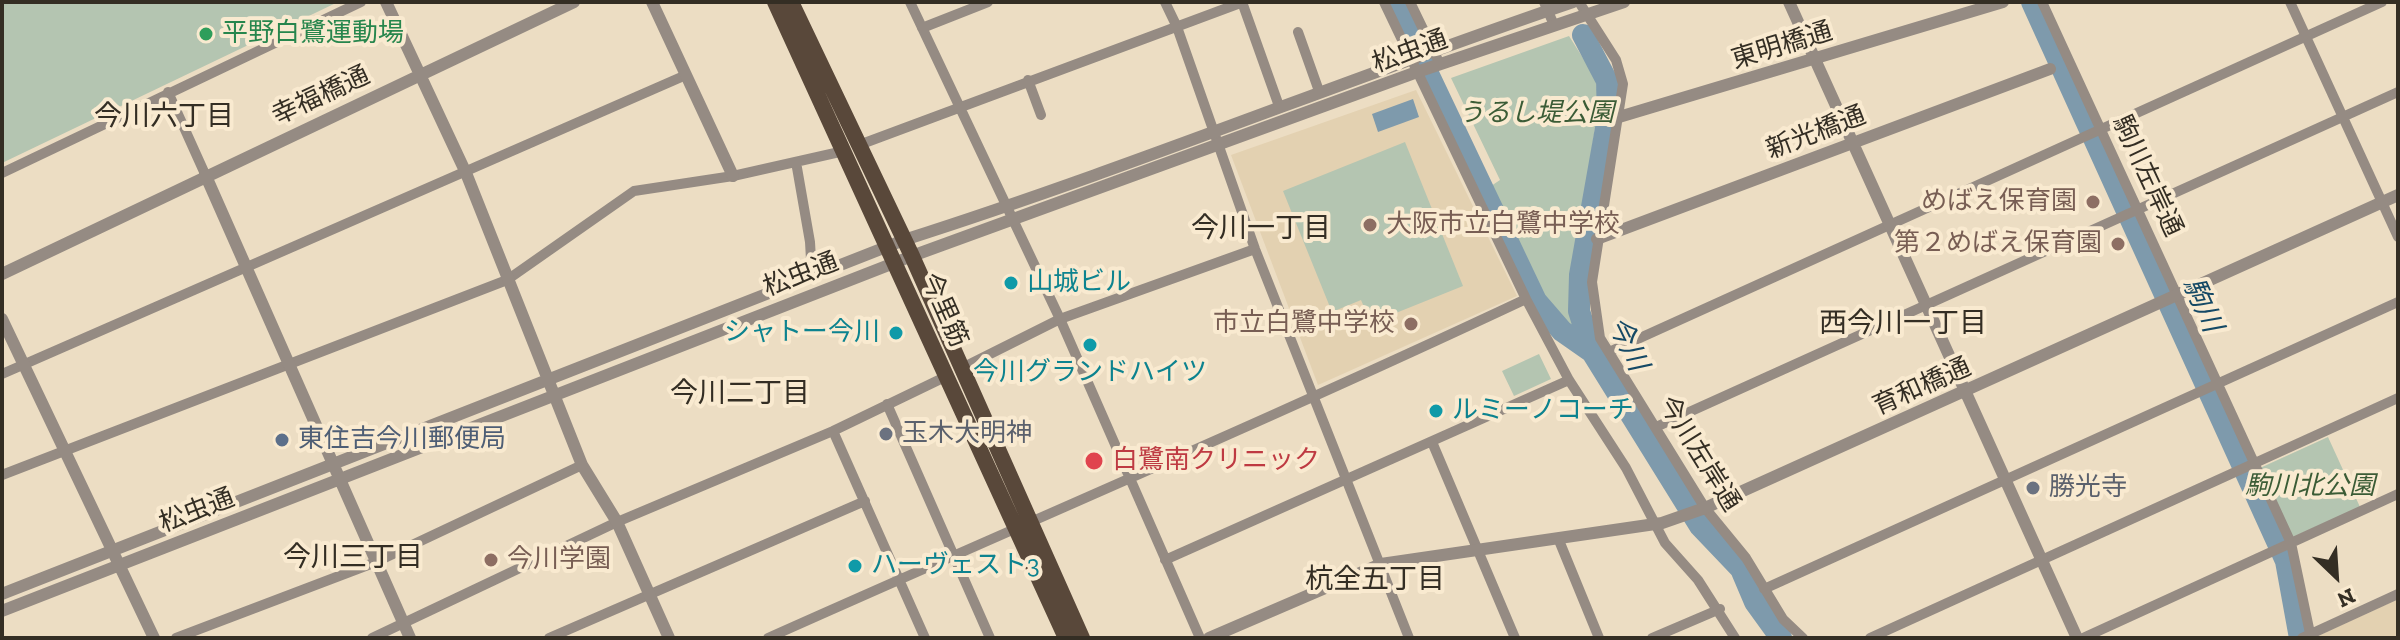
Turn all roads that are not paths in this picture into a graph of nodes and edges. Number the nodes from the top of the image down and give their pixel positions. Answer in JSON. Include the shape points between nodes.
{"nodes":[{"id":1,"x":361,"y":2,"type":"edge"},
{"id":2,"x":386,"y":2,"type":"edge"},
{"id":3,"x":574,"y":2,"type":"edge"},
{"id":4,"x":652,"y":2,"type":"edge"},
{"id":5,"x":775,"y":2,"type":"edge"},
{"id":6,"x":791,"y":2,"type":"edge"},
{"id":7,"x":910,"y":2,"type":"edge"},
{"id":8,"x":988,"y":2,"type":"edge"},
{"id":9,"x":1165,"y":2,"type":"edge"},
{"id":10,"x":1242,"y":2,"type":"edge"},
{"id":11,"x":1384,"y":2,"type":"edge"},
{"id":12,"x":1410,"y":2,"type":"edge"},
{"id":13,"x":1573,"y":2,"type":"edge"},
{"id":14,"x":1624,"y":2,"type":"edge"},
{"id":15,"x":1789,"y":2,"type":"edge"},
{"id":16,"x":2003,"y":2,"type":"edge"},
{"id":17,"x":2042,"y":2,"type":"edge"},
{"id":18,"x":2290,"y":2,"type":"edge"},
{"id":19,"x":2382,"y":2,"type":"edge"},
{"id":20,"x":1546,"y":6,"type":"edge"},
{"id":21,"x":1582,"y":8,"type":"edge"},
{"id":22,"x":1554,"y":25,"type":"junction"},
{"id":23,"x":1177,"y":27,"type":"junction"},
{"id":24,"x":922,"y":28,"type":"junction"},
{"id":25,"x":1298,"y":32,"type":"dead end"},
{"id":26,"x":2306,"y":36,"type":"junction"},
{"id":27,"x":1433,"y":50,"type":"junction"},
{"id":28,"x":1411,"y":59,"type":"junction"},
{"id":29,"x":1815,"y":59,"type":"junction"},
{"id":30,"x":2068,"y":63,"type":"junction"},
{"id":31,"x":1439,"y":65,"type":"junction"},
{"id":32,"x":2050,"y":69,"type":"joint"},
{"id":33,"x":1417,"y":73,"type":"junction"},
{"id":34,"x":421,"y":74,"type":"junction"},
{"id":35,"x":686,"y":75,"type":"junction"},
{"id":36,"x":1028,"y":80,"type":"junction"},
{"id":37,"x":1319,"y":91,"type":"junction"},
{"id":38,"x":168,"y":92,"type":"junction"},
{"id":39,"x":2398,"y":92,"type":"edge"},
{"id":40,"x":959,"y":106,"type":"junction"},
{"id":41,"x":1279,"y":106,"type":"junction"},
{"id":42,"x":1041,"y":115,"type":"dead end"},
{"id":43,"x":1619,"y":117,"type":"junction"},
{"id":44,"x":2342,"y":117,"type":"junction"},
{"id":45,"x":1211,"y":131,"type":"junction"},
{"id":46,"x":2099,"y":131,"type":"junction"},
{"id":47,"x":1853,"y":143,"type":"junction"},
{"id":48,"x":1216,"y":145,"type":"junction"},
{"id":49,"x":851,"y":148,"type":"junction"},
{"id":50,"x":796,"y":162,"type":"junction"},
{"id":51,"x":2,"y":173,"type":"edge"},
{"id":52,"x":466,"y":173,"type":"junction"},
{"id":53,"x":205,"y":174,"type":"junction"},
{"id":54,"x":733,"y":176,"type":"junction"},
{"id":55,"x":2398,"y":195,"type":"edge"},
{"id":56,"x":2383,"y":202,"type":"junction"},
{"id":57,"x":1007,"y":207,"type":"junction"},
{"id":58,"x":2136,"y":210,"type":"junction"},
{"id":59,"x":1014,"y":221,"type":"junction"},
{"id":60,"x":1891,"y":225,"type":"junction"},
{"id":61,"x":2398,"y":237,"type":"edge"},
{"id":62,"x":1597,"y":239,"type":"junction"},
{"id":63,"x":896,"y":243,"type":"junction"},
{"id":64,"x":1255,"y":249,"type":"junction"},
{"id":65,"x":904,"y":259,"type":"junction"},
{"id":66,"x":246,"y":267,"type":"junction"},
{"id":67,"x":2,"y":274,"type":"edge"},
{"id":68,"x":812,"y":277,"type":"junction"},
{"id":69,"x":507,"y":280,"type":"junction"},
{"id":70,"x":2176,"y":297,"type":"junction"},
{"id":71,"x":1526,"y":299,"type":"junction"},
{"id":72,"x":2398,"y":302,"type":"edge"},
{"id":73,"x":1927,"y":305,"type":"junction"},
{"id":74,"x":2,"y":319,"type":"edge"},
{"id":75,"x":1060,"y":319,"type":"junction"},
{"id":76,"x":1609,"y":352,"type":"junction"},
{"id":77,"x":24,"y":365,"type":"junction"},
{"id":78,"x":290,"y":365,"type":"junction"},
{"id":79,"x":954,"y":373,"type":"junction"},
{"id":80,"x":2,"y":374,"type":"edge"},
{"id":81,"x":1569,"y":380,"type":"junction"},
{"id":82,"x":2216,"y":384,"type":"junction"},
{"id":83,"x":549,"y":389,"type":"junction"},
{"id":84,"x":1967,"y":391,"type":"junction"},
{"id":85,"x":2398,"y":398,"type":"edge"},
{"id":86,"x":1313,"y":399,"type":"junction"},
{"id":87,"x":887,"y":404,"type":"junction"},
{"id":88,"x":1656,"y":427,"type":"junction"},
{"id":89,"x":833,"y":431,"type":"junction"},
{"id":90,"x":1432,"y":442,"type":"junction"},
{"id":91,"x":65,"y":451,"type":"junction"},
{"id":92,"x":333,"y":462,"type":"junction"},
{"id":93,"x":2252,"y":463,"type":"junction"},
{"id":94,"x":582,"y":465,"type":"junction"},
{"id":95,"x":2,"y":475,"type":"edge"},
{"id":96,"x":1128,"y":477,"type":"junction"},
{"id":97,"x":2006,"y":478,"type":"junction"},
{"id":98,"x":340,"y":479,"type":"junction"},
{"id":99,"x":1345,"y":481,"type":"junction"},
{"id":100,"x":2398,"y":494,"type":"edge"},
{"id":101,"x":865,"y":501,"type":"junction"},
{"id":102,"x":1703,"y":508,"type":"junction"},
{"id":103,"x":617,"y":522,"type":"junction"},
{"id":104,"x":1658,"y":523,"type":"junction"},
{"id":105,"x":1023,"y":524,"type":"junction"},
{"id":106,"x":1558,"y":538,"type":"junction"},
{"id":107,"x":2289,"y":544,"type":"junction"},
{"id":108,"x":1478,"y":549,"type":"junction"},
{"id":109,"x":113,"y":550,"type":"junction"},
{"id":110,"x":954,"y":555,"type":"junction"},
{"id":111,"x":2041,"y":559,"type":"junction"},
{"id":112,"x":1165,"y":560,"type":"junction"},
{"id":113,"x":376,"y":562,"type":"junction"},
{"id":114,"x":1381,"y":564,"type":"junction"},
{"id":115,"x":120,"y":565,"type":"junction"},
{"id":116,"x":899,"y":579,"type":"junction"},
{"id":117,"x":1765,"y":588,"type":"junction"},
{"id":118,"x":648,"y":592,"type":"junction"},
{"id":119,"x":2,"y":594,"type":"edge"},
{"id":120,"x":2398,"y":594,"type":"edge"},
{"id":121,"x":1719,"y":609,"type":"junction"},
{"id":122,"x":2,"y":611,"type":"edge"},
{"id":123,"x":404,"y":624,"type":"junction"},
{"id":124,"x":1658,"y":637,"type":"edge"},
{"id":125,"x":2307,"y":637,"type":"edge"},
{"id":126,"x":154,"y":638,"type":"edge"},
{"id":127,"x":176,"y":638,"type":"edge"},
{"id":128,"x":372,"y":638,"type":"edge"},
{"id":129,"x":410,"y":638,"type":"edge"},
{"id":130,"x":549,"y":638,"type":"edge"},
{"id":131,"x":669,"y":638,"type":"edge"},
{"id":132,"x":768,"y":638,"type":"edge"},
{"id":133,"x":925,"y":638,"type":"edge"},
{"id":134,"x":990,"y":638,"type":"edge"},
{"id":135,"x":1066,"y":638,"type":"edge"},
{"id":136,"x":1082,"y":638,"type":"edge"},
{"id":137,"x":1200,"y":638,"type":"edge"},
{"id":138,"x":1209,"y":638,"type":"edge"},
{"id":139,"x":1409,"y":638,"type":"edge"},
{"id":140,"x":1515,"y":638,"type":"edge"},
{"id":141,"x":1599,"y":638,"type":"edge"},
{"id":142,"x":1735,"y":638,"type":"edge"},
{"id":143,"x":1803,"y":638,"type":"edge"},
{"id":144,"x":1870,"y":638,"type":"edge"},
{"id":145,"x":2077,"y":638,"type":"edge"},
{"id":146,"x":2083,"y":638,"type":"edge"}],
"edges":[{"from":1,"to":38,"type":"street"},
{"from":2,"to":34,"type":"street"},
{"from":3,"to":34,"type":"street","name":"幸福橋通"},
{"from":4,"to":35,"type":"street"},
{"from":5,"to":49,"type":"main road","name":"今里筋"},
{"from":6,"to":49,"type":"main road","name":"今里筋"},
{"from":7,"to":24,"type":"street"},
{"from":8,"to":24,"type":"street"},
{"from":9,"to":23,"type":"street"},
{"from":10,"to":23,"type":"street"},
{"from":10,"to":41,"type":"street"},
{"from":11,"to":28,"type":"street"},
{"from":12,"to":27,"type":"street"},
{"from":13,"to":20,"type":"street","name":"松虫通"},
{"from":14,"to":21,"type":"street","name":"松虫通"},
{"from":15,"to":29,"type":"street"},
{"from":16,"to":29,"type":"street","name":"東明橋通"},
{"from":17,"to":30,"type":"street","name":"駒川左岸通"},
{"from":18,"to":26,"type":"street"},
{"from":19,"to":26,"type":"street"},
{"from":20,"to":22,"type":"street"},
{"from":20,"to":27,"type":"street","name":"松虫通"},
{"from":21,"to":22,"type":"street","name":"松虫通"},
{"from":21,"to":43,"type":"street","name":"今川左岸通","via":[[1620,72]]},
{"from":22,"to":31,"type":"street","name":"松虫通"},
{"from":23,"to":36,"type":"street"},
{"from":23,"to":45,"type":"street"},
{"from":24,"to":40,"type":"street"},
{"from":25,"to":37,"type":"street"},
{"from":26,"to":44,"type":"street"},
{"from":26,"to":46,"type":"street"},
{"from":27,"to":28,"type":"street","name":"松虫通"},
{"from":27,"to":31,"type":"street"},
{"from":28,"to":33,"type":"street"},
{"from":28,"to":37,"type":"street","name":"松虫通"},
{"from":29,"to":43,"type":"street","name":"東明橋通"},
{"from":29,"to":47,"type":"street"},
{"from":30,"to":32,"type":"street"},
{"from":30,"to":46,"type":"street","name":"駒川左岸通"},
{"from":31,"to":33,"type":"street","name":"松虫通"},
{"from":32,"to":47,"type":"street","name":"新光橋通"},
{"from":33,"to":48,"type":"street","name":"松虫通"},
{"from":33,"to":71,"type":"street"},
{"from":34,"to":52,"type":"street"},
{"from":34,"to":53,"type":"street","name":"幸福橋通"},
{"from":35,"to":52,"type":"street"},
{"from":35,"to":54,"type":"street"},
{"from":36,"to":40,"type":"street"},
{"from":36,"to":42,"type":"street"},
{"from":37,"to":41,"type":"street","name":"松虫通"},
{"from":38,"to":51,"type":"street"},
{"from":38,"to":53,"type":"street"},
{"from":39,"to":44,"type":"street"},
{"from":40,"to":49,"type":"street"},
{"from":40,"to":57,"type":"street"},
{"from":41,"to":45,"type":"street","name":"松虫通"},
{"from":43,"to":62,"type":"street","name":"今川左岸通"},
{"from":44,"to":56,"type":"street"},
{"from":44,"to":58,"type":"street"},
{"from":45,"to":48,"type":"street"},
{"from":45,"to":57,"type":"street","name":"松虫通"},
{"from":46,"to":58,"type":"street","name":"駒川左岸通"},
{"from":46,"to":60,"type":"street"},
{"from":47,"to":60,"type":"street"},
{"from":47,"to":62,"type":"street","name":"新光橋通"},
{"from":48,"to":59,"type":"street","name":"松虫通"},
{"from":48,"to":64,"type":"street"},
{"from":49,"to":50,"type":"street"},
{"from":49,"to":63,"type":"main road","name":"今里筋"},
{"from":50,"to":54,"type":"street"},
{"from":50,"to":68,"type":"street"},
{"from":52,"to":66,"type":"street"},
{"from":52,"to":69,"type":"street"},
{"from":53,"to":66,"type":"street"},
{"from":53,"to":67,"type":"street","name":"幸福橋通"},
{"from":54,"to":69,"type":"street","via":[[634,191]]},
{"from":55,"to":56,"type":"street"},
{"from":56,"to":61,"type":"street"},
{"from":56,"to":70,"type":"street"},
{"from":57,"to":59,"type":"street"},
{"from":57,"to":63,"type":"street","name":"松虫通"},
{"from":58,"to":70,"type":"street","name":"駒川左岸通"},
{"from":58,"to":73,"type":"street"},
{"from":59,"to":65,"type":"street","name":"松虫通"},
{"from":59,"to":75,"type":"street"},
{"from":60,"to":73,"type":"street"},
{"from":60,"to":76,"type":"street"},
{"from":62,"to":76,"type":"street","name":"今川左岸通","via":[[1592,282],[1596,323]]},
{"from":63,"to":65,"type":"main road","name":"今里筋"},
{"from":63,"to":68,"type":"street","name":"松虫通"},
{"from":64,"to":75,"type":"street"},
{"from":64,"to":86,"type":"street"},
{"from":65,"to":79,"type":"main road","name":"今里筋"},
{"from":65,"to":83,"type":"street","name":"松虫通"},
{"from":66,"to":77,"type":"street"},
{"from":66,"to":78,"type":"street"},
{"from":68,"to":83,"type":"street","name":"松虫通"},
{"from":69,"to":78,"type":"street"},
{"from":69,"to":83,"type":"street"},
{"from":70,"to":82,"type":"street","name":"駒川左岸通"},
{"from":70,"to":84,"type":"street","name":"育和橋通"},
{"from":71,"to":81,"type":"street"},
{"from":71,"to":86,"type":"street"},
{"from":72,"to":82,"type":"street"},
{"from":73,"to":84,"type":"street"},
{"from":73,"to":88,"type":"street"},
{"from":74,"to":77,"type":"street"},
{"from":75,"to":79,"type":"street"},
{"from":75,"to":96,"type":"street"},
{"from":76,"to":88,"type":"street","name":"今川左岸通"},
{"from":77,"to":80,"type":"street"},
{"from":77,"to":91,"type":"street"},
{"from":78,"to":91,"type":"street"},
{"from":78,"to":92,"type":"street"},
{"from":79,"to":87,"type":"street"},
{"from":79,"to":105,"type":"main road","name":"今里筋"},
{"from":81,"to":90,"type":"street"},
{"from":81,"to":104,"type":"street"},
{"from":82,"to":93,"type":"street","name":"駒川左岸通"},
{"from":82,"to":97,"type":"street"},
{"from":83,"to":92,"type":"street","name":"松虫通"},
{"from":83,"to":94,"type":"street"},
{"from":83,"to":98,"type":"street","name":"松虫通"},
{"from":84,"to":97,"type":"street"},
{"from":84,"to":102,"type":"street","name":"育和橋通"},
{"from":85,"to":93,"type":"street"},
{"from":86,"to":96,"type":"street"},
{"from":86,"to":99,"type":"street"},
{"from":87,"to":89,"type":"street"},
{"from":87,"to":110,"type":"street"},
{"from":88,"to":102,"type":"street","name":"今川左岸通"},
{"from":89,"to":101,"type":"street"},
{"from":89,"to":103,"type":"street"},
{"from":90,"to":99,"type":"street"},
{"from":90,"to":108,"type":"street"},
{"from":91,"to":95,"type":"street"},
{"from":91,"to":109,"type":"street"},
{"from":92,"to":98,"type":"street"},
{"from":92,"to":109,"type":"street","name":"松虫通"},
{"from":93,"to":107,"type":"street","name":"駒川左岸通"},
{"from":93,"to":111,"type":"street"},
{"from":94,"to":103,"type":"street"},
{"from":94,"to":113,"type":"street"},
{"from":96,"to":105,"type":"street"},
{"from":96,"to":112,"type":"street"},
{"from":97,"to":111,"type":"street"},
{"from":97,"to":117,"type":"street"},
{"from":98,"to":113,"type":"street"},
{"from":98,"to":115,"type":"street","name":"松虫通"},
{"from":99,"to":112,"type":"street"},
{"from":99,"to":114,"type":"street"},
{"from":100,"to":107,"type":"street"},
{"from":101,"to":116,"type":"street"},
{"from":101,"to":118,"type":"street"},
{"from":102,"to":104,"type":"street","name":"育和橋通"},
{"from":102,"to":117,"type":"street","name":"今川左岸通"},
{"from":103,"to":118,"type":"street"},
{"from":103,"to":123,"type":"street"},
{"from":104,"to":106,"type":"street"},
{"from":104,"to":121,"type":"street","via":[[1673,555]]},
{"from":105,"to":110,"type":"street"},
{"from":105,"to":135,"type":"main road","name":"今里筋"},
{"from":105,"to":136,"type":"main road","name":"今里筋"},
{"from":106,"to":108,"type":"street"},
{"from":106,"to":141,"type":"street"},
{"from":107,"to":125,"type":"street","name":"駒川左岸通"},
{"from":107,"to":146,"type":"street"},
{"from":108,"to":114,"type":"street"},
{"from":108,"to":140,"type":"street"},
{"from":109,"to":115,"type":"street"},
{"from":109,"to":119,"type":"street","name":"松虫通"},
{"from":110,"to":116,"type":"street"},
{"from":110,"to":134,"type":"street"},
{"from":111,"to":144,"type":"street"},
{"from":111,"to":145,"type":"street"},
{"from":112,"to":137,"type":"street"},
{"from":113,"to":123,"type":"street"},
{"from":113,"to":127,"type":"street"},
{"from":114,"to":138,"type":"street"},
{"from":114,"to":139,"type":"street"},
{"from":115,"to":122,"type":"street","name":"松虫通"},
{"from":115,"to":126,"type":"street"},
{"from":116,"to":132,"type":"street"},
{"from":116,"to":133,"type":"street"},
{"from":117,"to":143,"type":"street","name":"今川左岸通","via":[[1783,619]]},
{"from":118,"to":130,"type":"street"},
{"from":118,"to":131,"type":"street"},
{"from":120,"to":125,"type":"street"},
{"from":121,"to":124,"type":"street"},
{"from":121,"to":142,"type":"street"},
{"from":123,"to":128,"type":"street"},
{"from":123,"to":129,"type":"street"}]}
